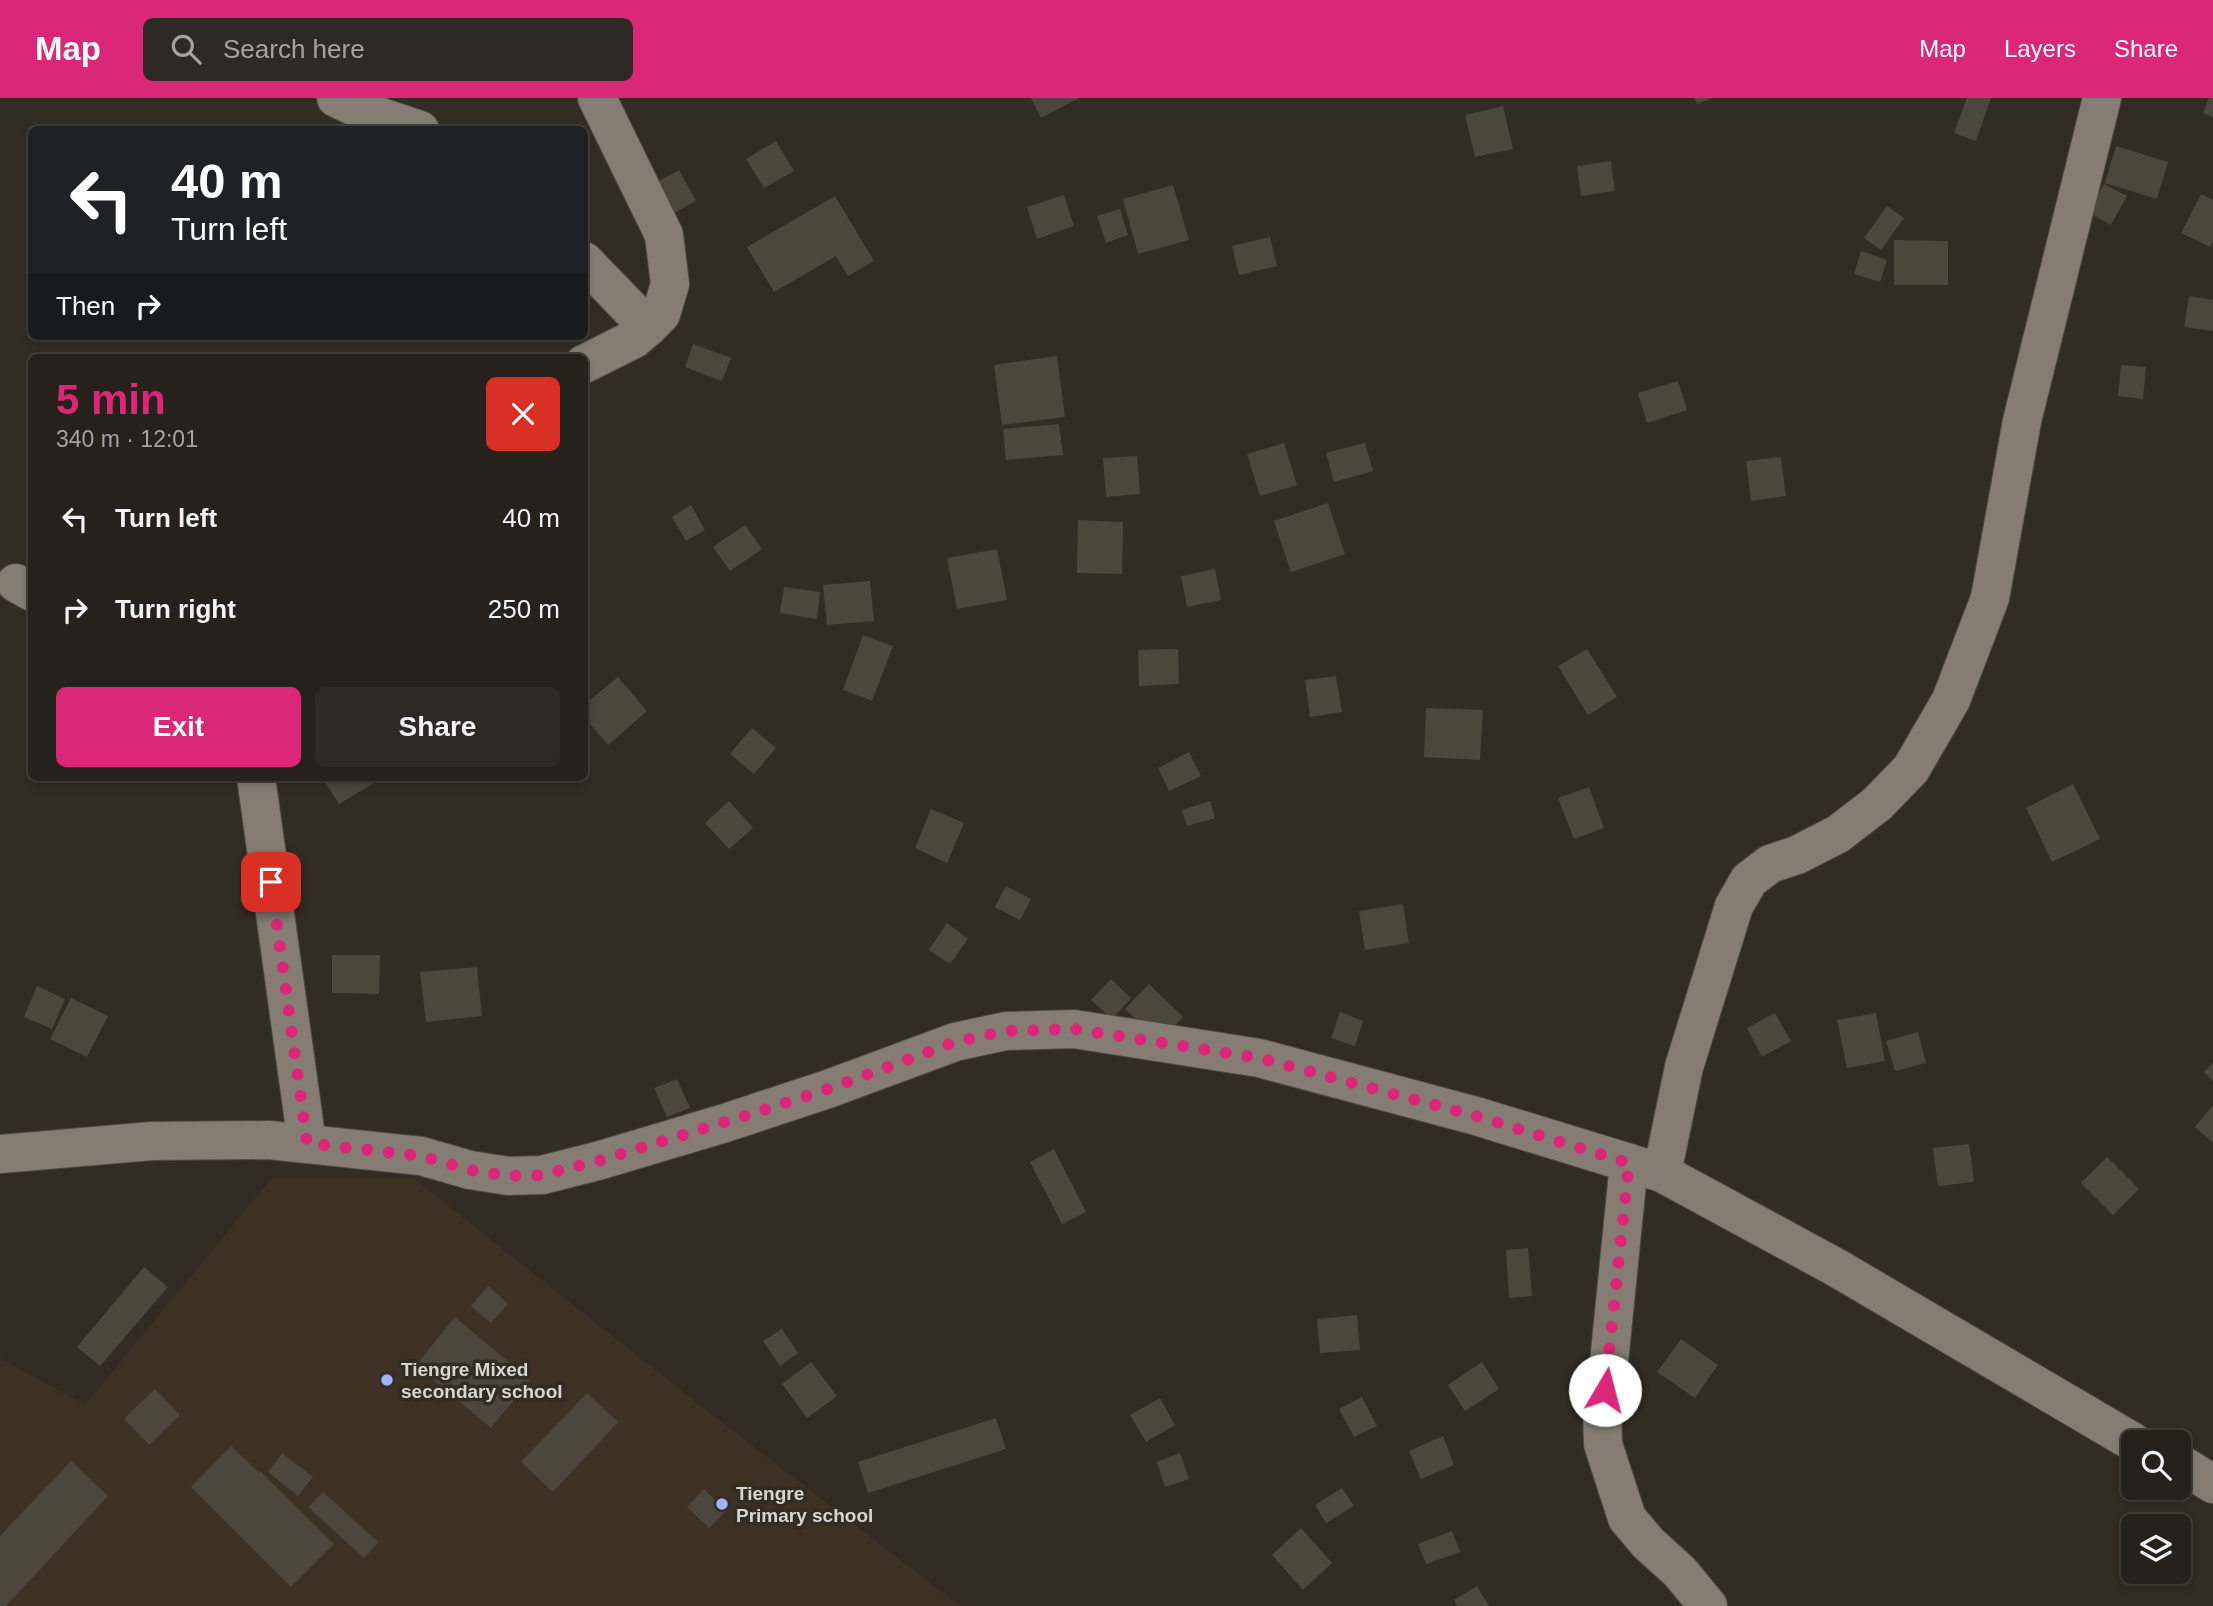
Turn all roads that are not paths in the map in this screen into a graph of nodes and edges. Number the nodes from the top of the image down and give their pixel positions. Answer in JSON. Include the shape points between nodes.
{"nodes":[{"id":1,"x":335,"y":98,"type":"edge"},
{"id":2,"x":597,"y":98,"type":"edge"},
{"id":3,"x":2102,"y":98,"type":"edge"},
{"id":4,"x":408,"y":126,"type":"edge"},
{"id":5,"x":588,"y":265,"type":"edge"},
{"id":6,"x":648,"y":327,"type":"junction"},
{"id":7,"x":588,"y":362,"type":"edge"},
{"id":8,"x":257,"y":781,"type":"edge"},
{"id":9,"x":307,"y":1143,"type":"junction"},
{"id":10,"x":0,"y":1154,"type":"edge"},
{"id":11,"x":1646,"y":1168,"type":"junction"},
{"id":12,"x":2121,"y":1435,"type":"edge"},
{"id":13,"x":2191,"y":1470,"type":"edge"},
{"id":14,"x":2213,"y":1484,"type":"edge"},
{"id":15,"x":1707,"y":1606,"type":"edge"}],
"edges":[{"from":1,"to":4,"type":"street"},
{"from":2,"to":6,"type":"street","via":[[664,235],[670,284],[661,314]]},
{"from":3,"to":11,"type":"street","via":[[2022,421],[1990,598],[1951,700],[1911,769],[1877,804],[1838,834],[1770,864],[1749,880],[1734,906],[1684,1067]]},
{"from":5,"to":6,"type":"street"},
{"from":6,"to":7,"type":"street","via":[[635,339]]},
{"from":8,"to":9,"type":"street"},
{"from":9,"to":10,"type":"street","via":[[152,1141]]},
{"from":9,"to":11,"type":"street","via":[[421,1156],[508,1176],[542,1175],[738,1119],[955,1042],[1006,1031],[1074,1029],[1259,1058],[1476,1116]]},
{"from":11,"to":12,"type":"street","via":[[1837,1268]]},
{"from":11,"to":15,"type":"street","via":[[1609,1358],[1602,1408],[1603,1444],[1627,1518]]},
{"from":13,"to":14,"type":"street"}]}
